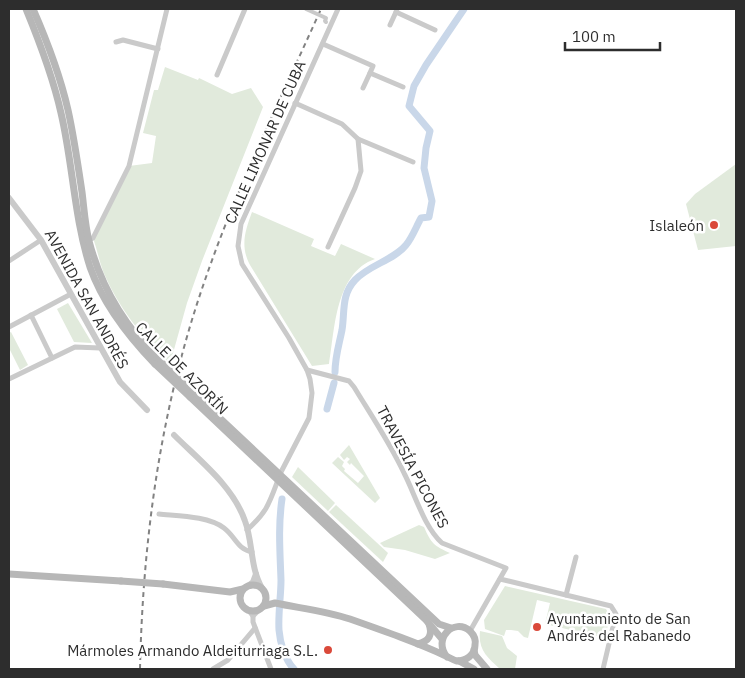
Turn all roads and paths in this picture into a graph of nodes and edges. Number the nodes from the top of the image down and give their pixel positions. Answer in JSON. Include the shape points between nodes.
{"nodes":[{"id":1,"x":26,"y":9,"type":"edge"},
{"id":2,"x":33,"y":9,"type":"edge"},
{"id":3,"x":167,"y":9,"type":"edge"},
{"id":4,"x":245,"y":9,"type":"edge"},
{"id":5,"x":306,"y":9,"type":"edge"},
{"id":6,"x":338,"y":9,"type":"edge"},
{"id":7,"x":396,"y":11,"type":"edge"},
{"id":8,"x":326,"y":22,"type":"dead end"},
{"id":9,"x":390,"y":25,"type":"dead end"},
{"id":10,"x":435,"y":30,"type":"dead end"},
{"id":11,"x":116,"y":42,"type":"dead end"},
{"id":12,"x":323,"y":44,"type":"junction"},
{"id":13,"x":158,"y":49,"type":"junction"},
{"id":14,"x":370,"y":73,"type":"junction"},
{"id":15,"x":217,"y":75,"type":"dead end"},
{"id":16,"x":403,"y":87,"type":"dead end"},
{"id":17,"x":364,"y":88,"type":"dead end"},
{"id":18,"x":296,"y":102,"type":"junction"},
{"id":19,"x":358,"y":139,"type":"junction"},
{"id":20,"x":413,"y":162,"type":"dead end"},
{"id":21,"x":9,"y":198,"type":"edge"},
{"id":22,"x":41,"y":240,"type":"junction"},
{"id":23,"x":89,"y":240,"type":"junction"},
{"id":24,"x":328,"y":247,"type":"dead end"},
{"id":25,"x":9,"y":261,"type":"edge"},
{"id":26,"x":72,"y":294,"type":"junction"},
{"id":27,"x":32,"y":316,"type":"junction"},
{"id":28,"x":9,"y":327,"type":"edge"},
{"id":29,"x":100,"y":348,"type":"junction"},
{"id":30,"x":52,"y":358,"type":"junction"},
{"id":31,"x":156,"y":361,"type":"junction"},
{"id":32,"x":307,"y":370,"type":"junction"},
{"id":33,"x":9,"y":379,"type":"edge"},
{"id":34,"x":147,"y":410,"type":"dead end"},
{"id":35,"x":174,"y":435,"type":"dead end"},
{"id":36,"x":279,"y":477,"type":"junction"},
{"id":37,"x":159,"y":514,"type":"dead end"},
{"id":38,"x":247,"y":530,"type":"junction"},
{"id":39,"x":252,"y":552,"type":"junction"},
{"id":40,"x":576,"y":558,"type":"dead end"},
{"id":41,"x":256,"y":573,"type":"junction"},
{"id":42,"x":9,"y":574,"type":"edge"},
{"id":43,"x":500,"y":580,"type":"junction"},
{"id":44,"x":245,"y":587,"type":"junction"},
{"id":45,"x":262,"y":588,"type":"junction"},
{"id":46,"x":230,"y":592,"type":"junction"},
{"id":47,"x":266,"y":596,"type":"junction"},
{"id":48,"x":566,"y":596,"type":"junction"},
{"id":49,"x":240,"y":603,"type":"junction"},
{"id":50,"x":279,"y":604,"type":"junction"},
{"id":51,"x":256,"y":611,"type":"junction"},
{"id":52,"x":429,"y":624,"type":"junction"},
{"id":53,"x":255,"y":628,"type":"junction"},
{"id":54,"x":451,"y":628,"type":"junction"},
{"id":55,"x":470,"y":631,"type":"junction"},
{"id":56,"x":442,"y":639,"type":"junction"},
{"id":57,"x":418,"y":644,"type":"junction"},
{"id":58,"x":474,"y":650,"type":"junction"},
{"id":59,"x":447,"y":657,"type":"junction"},
{"id":60,"x":228,"y":660,"type":"junction"},
{"id":61,"x":459,"y":661,"type":"junction"},
{"id":62,"x":213,"y":669,"type":"edge"},
{"id":63,"x":228,"y":669,"type":"edge"},
{"id":64,"x":272,"y":669,"type":"edge"},
{"id":65,"x":474,"y":669,"type":"edge"},
{"id":66,"x":487,"y":669,"type":"edge"},
{"id":67,"x":603,"y":669,"type":"edge"}],
"edges":[{"from":1,"to":31,"type":"main road","name":"CALLE DE AZORÍN","via":[[50,71],[61,113],[79,222],[91,268],[122,327],[136,345]]},
{"from":2,"to":23,"type":"main road","name":"CALLE DE AZORÍN","via":[[68,108]]},
{"from":3,"to":13,"type":"street"},
{"from":4,"to":15,"type":"street"},
{"from":5,"to":8,"type":"street","bridge":true,"via":[[326,18]]},
{"from":6,"to":12,"type":"street","name":"CALLE LIMONAR DE CUBA"},
{"from":7,"to":9,"type":"street"},
{"from":7,"to":10,"type":"street"},
{"from":11,"to":13,"type":"street","via":[[123,40]]},
{"from":12,"to":14,"type":"street","via":[[373,66]]},
{"from":12,"to":18,"type":"street","name":"CALLE LIMONAR DE CUBA"},
{"from":13,"to":23,"type":"street","via":[[128,166],[93,238]]},
{"from":14,"to":16,"type":"street"},
{"from":14,"to":17,"type":"street"},
{"from":18,"to":19,"type":"street","via":[[342,124]]},
{"from":18,"to":32,"type":"street","name":"CALLE LIMONAR DE CUBA","via":[[241,224],[238,246],[242,264]]},
{"from":19,"to":20,"type":"street"},
{"from":19,"to":24,"type":"street","via":[[361,171]]},
{"from":21,"to":22,"type":"street","name":"AVENIDA SAN ANDRÉS"},
{"from":22,"to":25,"type":"street"},
{"from":22,"to":26,"type":"street","name":"AVENIDA SAN ANDRÉS"},
{"from":23,"to":31,"type":"main road","name":"CALLE DE AZORÍN","via":[[106,290]]},
{"from":26,"to":27,"type":"street"},
{"from":26,"to":29,"type":"street","name":"AVENIDA SAN ANDRÉS"},
{"from":27,"to":28,"type":"street"},
{"from":27,"to":30,"type":"street"},
{"from":29,"to":30,"type":"street","via":[[75,347]]},
{"from":29,"to":34,"type":"street","name":"AVENIDA SAN ANDRÉS","via":[[120,382]]},
{"from":30,"to":33,"type":"street"},
{"from":31,"to":36,"type":"main road","name":"CALLE DE AZORÍN","bridge":true},
{"from":32,"to":36,"type":"street","name":"CALLE LIMONAR DE CUBA","via":[[312,393],[309,418]]},
{"from":32,"to":43,"type":"street","name":"TRAVESÍA PICONES","via":[[349,381],[404,472],[436,538],[506,568]]},
{"from":35,"to":38,"type":"street","via":[[238,504]]},
{"from":36,"to":38,"type":"street","name":"CALLE LIMONAR DE CUBA","via":[[263,515]]},
{"from":36,"to":52,"type":"main road","name":"CALLE DE AZORÍN"},
{"from":36,"to":54,"type":"main road","name":"CALLE DE AZORÍN","via":[[439,624]]},
{"from":37,"to":39,"type":"street","via":[[211,521],[225,528],[237,544]]},
{"from":38,"to":39,"type":"street"},
{"from":39,"to":41,"type":"street"},
{"from":40,"to":48,"type":"street"},
{"from":41,"to":44,"type":"street"},
{"from":41,"to":45,"type":"street"},
{"from":42,"to":46,"type":"main road","bridge":true,"via":[[120,580]]},
{"from":43,"to":48,"type":"street"},
{"from":43,"to":55,"type":"street"},
{"from":44,"to":45,"type":"main road","via":[[256,585]]},
{"from":44,"to":46,"type":"main road"},
{"from":44,"to":49,"type":"main road","via":[[240,594]]},
{"from":45,"to":47,"type":"main road"},
{"from":46,"to":49,"type":"main road"},
{"from":47,"to":50,"type":"main road"},
{"from":47,"to":51,"type":"main road"},
{"from":48,"to":67,"type":"street","via":[[611,606],[616,614]]},
{"from":49,"to":51,"type":"main road","via":[[244,608]]},
{"from":50,"to":51,"type":"main road"},
{"from":50,"to":57,"type":"main road","via":[[349,619]]},
{"from":51,"to":53,"type":"street"},
{"from":52,"to":56,"type":"main road","name":"CALLE DE AZORÍN"},
{"from":52,"to":57,"type":"main road","via":[[429,638]]},
{"from":53,"to":60,"type":"street"},
{"from":53,"to":64,"type":"street"},
{"from":54,"to":55,"type":"main road","via":[[461,627]]},
{"from":54,"to":56,"type":"main road"},
{"from":55,"to":58,"type":"main road","via":[[475,640]]},
{"from":56,"to":57,"type":"main road","via":[[428,646]]},
{"from":56,"to":59,"type":"main road","via":[[442,649]]},
{"from":57,"to":59,"type":"main road"},
{"from":58,"to":61,"type":"main road","via":[[468,658]]},
{"from":58,"to":66,"type":"main road"},
{"from":59,"to":61,"type":"main road"},
{"from":60,"to":62,"type":"street"},
{"from":60,"to":63,"type":"street"},
{"from":61,"to":65,"type":"main road"}]}
